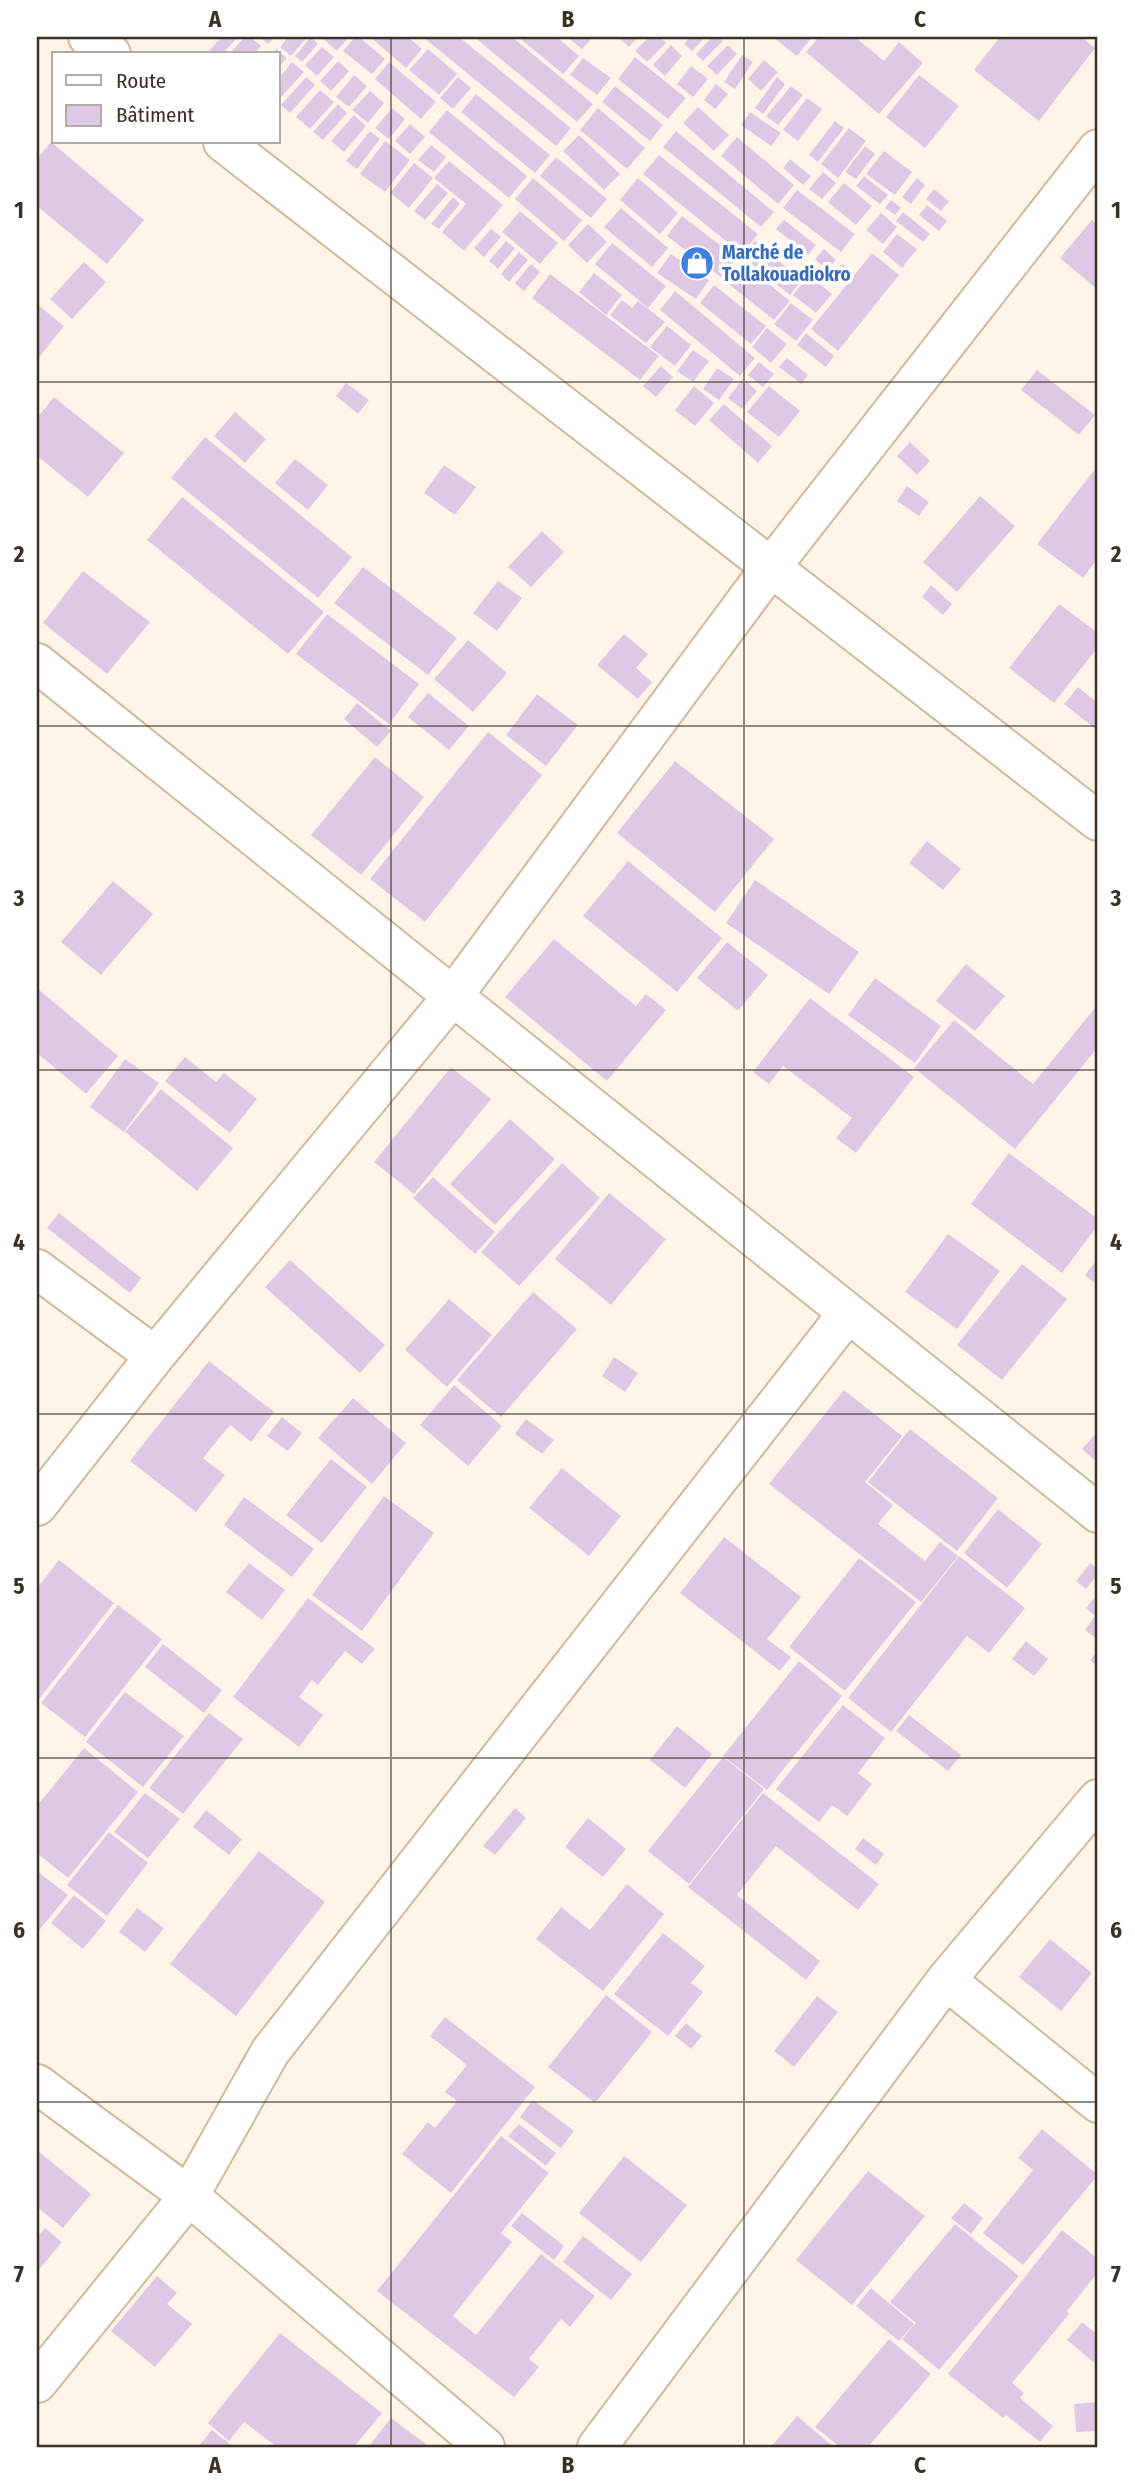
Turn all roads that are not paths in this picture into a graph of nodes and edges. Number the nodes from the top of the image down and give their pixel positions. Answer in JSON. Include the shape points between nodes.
{"nodes":[{"id":1,"x":88,"y":37,"type":"edge"},
{"id":2,"x":108,"y":52,"type":"edge"},
{"id":3,"x":226,"y":144,"type":"edge"},
{"id":4,"x":1098,"y":149,"type":"edge"},
{"id":5,"x":771,"y":567,"type":"junction"},
{"id":6,"x":37,"y":663,"type":"edge"},
{"id":7,"x":1098,"y":821,"type":"edge"},
{"id":8,"x":453,"y":996,"type":"junction"},
{"id":9,"x":37,"y":1269,"type":"edge"},
{"id":10,"x":848,"y":1313,"type":"junction"},
{"id":11,"x":155,"y":1356,"type":"junction"},
{"id":12,"x":37,"y":1506,"type":"edge"},
{"id":13,"x":1098,"y":1513,"type":"edge"},
{"id":14,"x":1098,"y":1799,"type":"edge"},
{"id":15,"x":946,"y":1980,"type":"junction"},
{"id":16,"x":37,"y":2084,"type":"edge"},
{"id":17,"x":1098,"y":2103,"type":"edge"},
{"id":18,"x":189,"y":2196,"type":"junction"},
{"id":19,"x":37,"y":2383,"type":"edge"},
{"id":20,"x":485,"y":2447,"type":"edge"},
{"id":21,"x":597,"y":2447,"type":"edge"}],
"edges":[{"from":1,"to":2,"type":"street"},
{"from":3,"to":5,"type":"street"},
{"from":4,"to":5,"type":"street"},
{"from":5,"to":7,"type":"street"},
{"from":5,"to":8,"type":"street"},
{"from":6,"to":8,"type":"street"},
{"from":8,"to":10,"type":"street"},
{"from":8,"to":11,"type":"street"},
{"from":9,"to":11,"type":"street"},
{"from":10,"to":13,"type":"street"},
{"from":10,"to":18,"type":"street","via":[[270,2052]]},
{"from":11,"to":12,"type":"street"},
{"from":14,"to":15,"type":"street"},
{"from":15,"to":17,"type":"street"},
{"from":15,"to":21,"type":"street"},
{"from":16,"to":18,"type":"street"},
{"from":18,"to":19,"type":"street"},
{"from":18,"to":20,"type":"street"}]}
